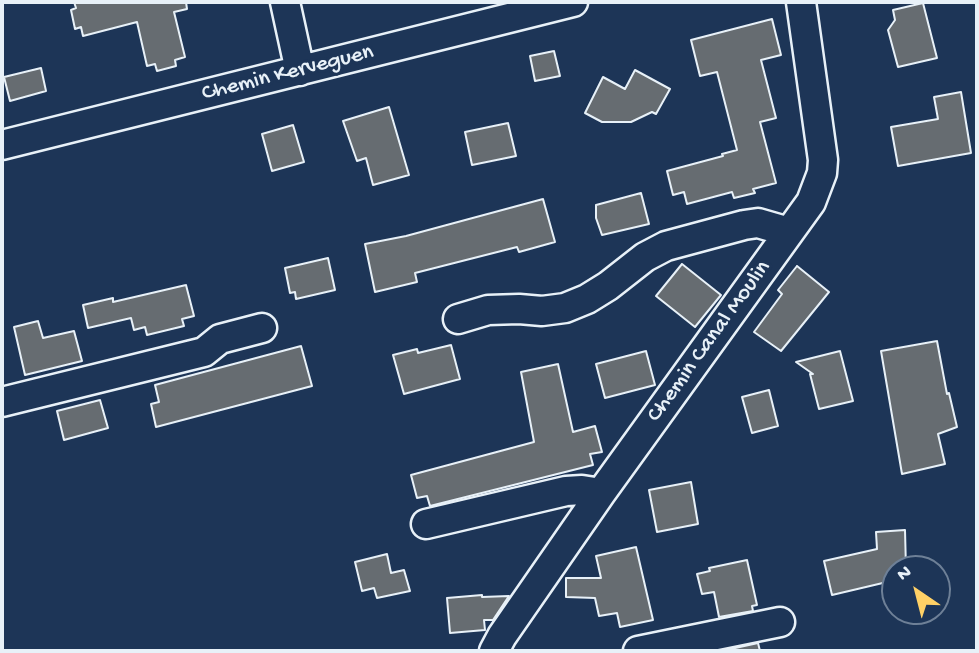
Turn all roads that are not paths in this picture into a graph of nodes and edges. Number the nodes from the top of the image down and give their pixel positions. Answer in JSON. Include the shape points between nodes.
{"nodes":[{"id":1,"x":285,"y":2,"type":"edge"},
{"id":2,"x":573,"y":2,"type":"edge"},
{"id":3,"x":801,"y":2,"type":"edge"},
{"id":4,"x":300,"y":71,"type":"junction"},
{"id":5,"x":2,"y":145,"type":"edge"},
{"id":6,"x":789,"y":232,"type":"junction"},
{"id":7,"x":458,"y":319,"type":"dead end"},
{"id":8,"x":262,"y":328,"type":"dead end"},
{"id":9,"x":2,"y":402,"type":"edge"},
{"id":10,"x":601,"y":493,"type":"junction"},
{"id":11,"x":426,"y":524,"type":"dead end"},
{"id":12,"x":780,"y":622,"type":"dead end"},
{"id":13,"x":495,"y":651,"type":"edge"},
{"id":14,"x":638,"y":651,"type":"edge"}],
"edges":[{"from":1,"to":4,"type":"street"},
{"from":2,"to":4,"type":"street","name":"Chemin Kerveguen"},
{"from":3,"to":6,"type":"street","name":"Chemin Canal Moulin","via":[[823,160],[811,202]]},
{"from":4,"to":5,"type":"street","name":"Chemin Kerveguen"},
{"from":6,"to":7,"type":"street","via":[[758,223],[718,232],[666,246],[598,292],[565,307],[488,310]]},
{"from":6,"to":10,"type":"street","name":"Chemin Canal Moulin"},
{"from":8,"to":9,"type":"street","via":[[220,339],[204,352]]},
{"from":10,"to":11,"type":"street","via":[[566,491]]},
{"from":10,"to":13,"type":"street","name":"Chemin Canal Moulin"},
{"from":12,"to":14,"type":"street"}]}
